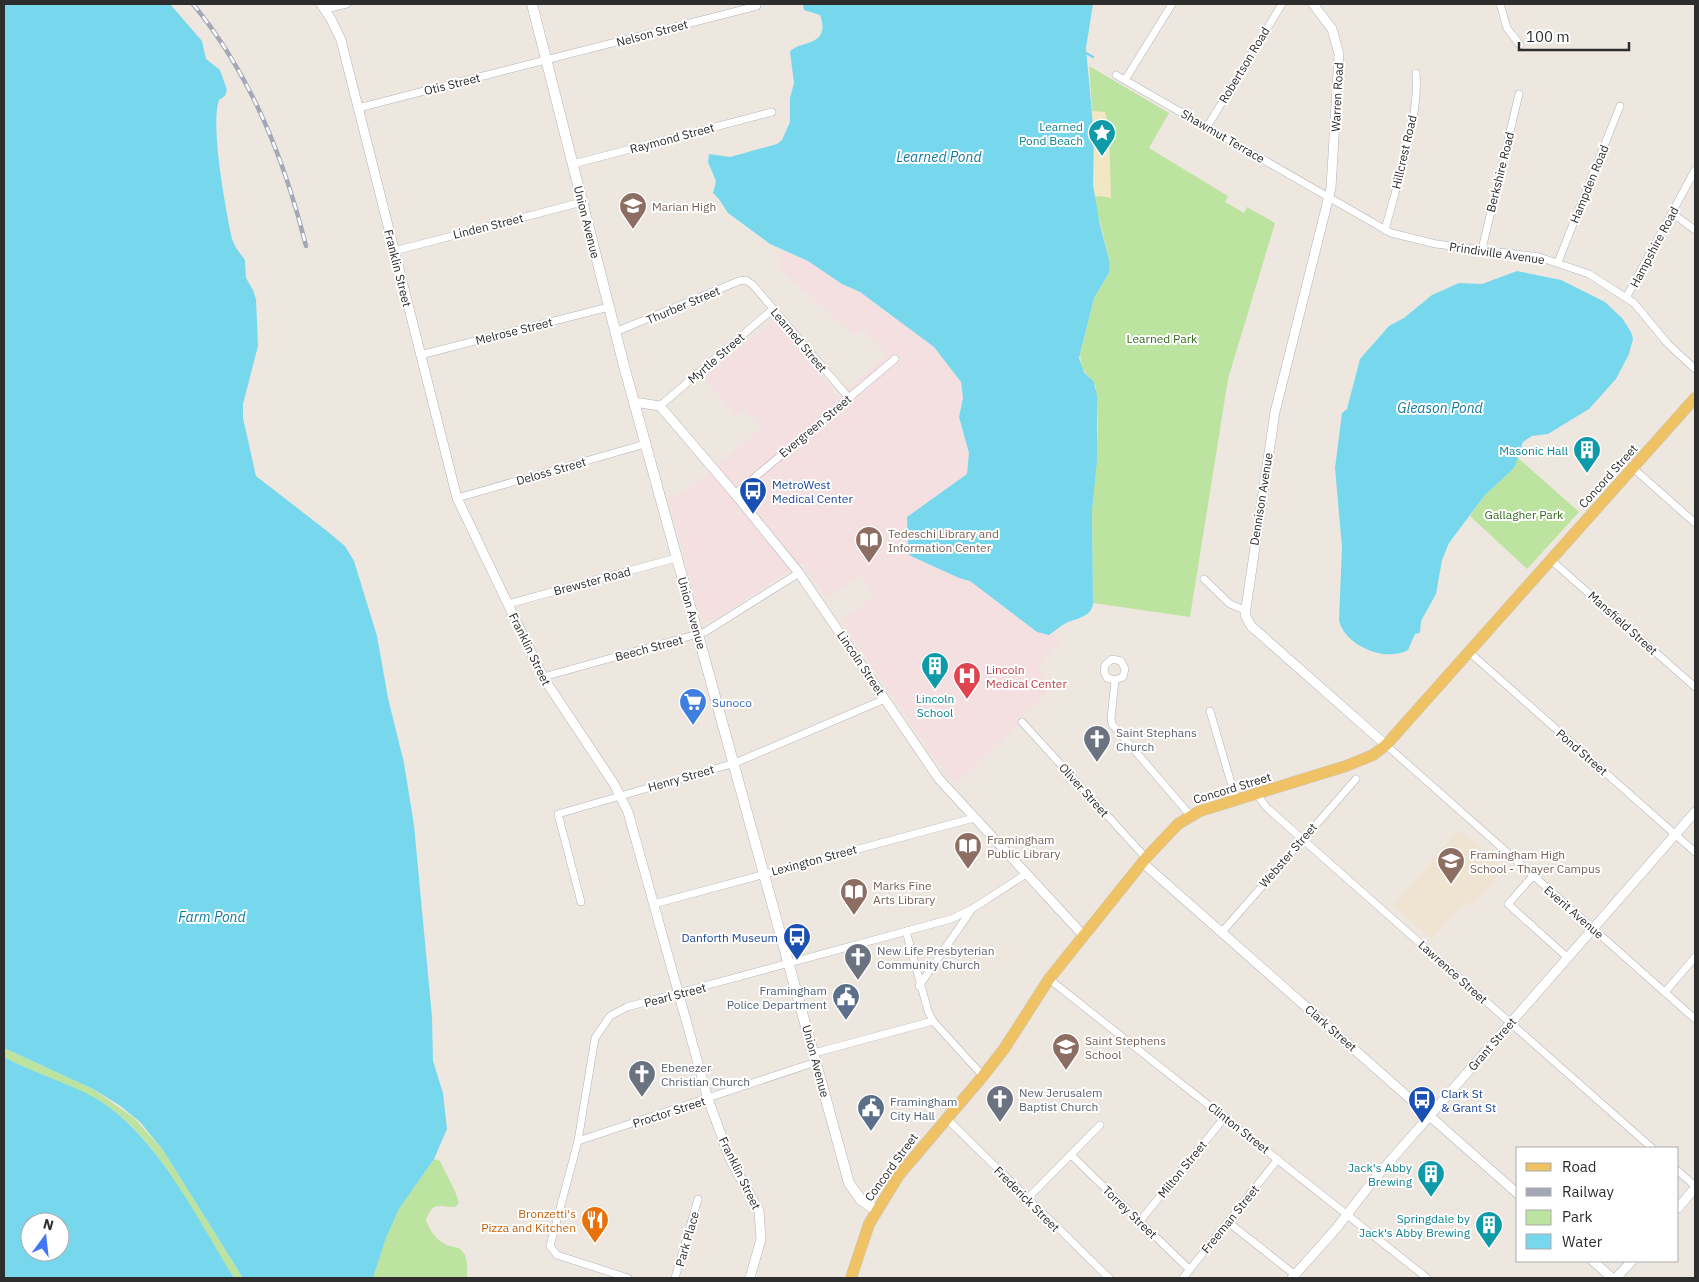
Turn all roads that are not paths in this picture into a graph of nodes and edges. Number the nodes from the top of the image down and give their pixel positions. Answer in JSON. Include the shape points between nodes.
{"nodes":[{"id":1,"x":347,"y":4,"type":"edge"},
{"id":2,"x":532,"y":4,"type":"edge"},
{"id":3,"x":1172,"y":4,"type":"edge"},
{"id":4,"x":1282,"y":4,"type":"edge"},
{"id":5,"x":1314,"y":4,"type":"edge"},
{"id":6,"x":1500,"y":4,"type":"edge"},
{"id":7,"x":757,"y":5,"type":"edge"},
{"id":8,"x":323,"y":6,"type":"edge"},
{"id":9,"x":1520,"y":45,"type":"dead end"},
{"id":10,"x":546,"y":60,"type":"junction"},
{"id":11,"x":1416,"y":73,"type":"dead end"},
{"id":12,"x":1116,"y":75,"type":"dead end"},
{"id":13,"x":1125,"y":80,"type":"junction"},
{"id":14,"x":1519,"y":94,"type":"dead end"},
{"id":15,"x":1620,"y":106,"type":"dead end"},
{"id":16,"x":358,"y":108,"type":"junction"},
{"id":17,"x":772,"y":112,"type":"dead end"},
{"id":18,"x":1207,"y":127,"type":"junction"},
{"id":19,"x":573,"y":164,"type":"junction"},
{"id":20,"x":1695,"y":170,"type":"edge"},
{"id":21,"x":1330,"y":198,"type":"junction"},
{"id":22,"x":582,"y":202,"type":"junction"},
{"id":23,"x":1672,"y":213,"type":"junction"},
{"id":24,"x":1385,"y":230,"type":"junction"},
{"id":25,"x":1695,"y":230,"type":"edge"},
{"id":26,"x":1482,"y":249,"type":"junction"},
{"id":27,"x":394,"y":250,"type":"junction"},
{"id":28,"x":1558,"y":262,"type":"junction"},
{"id":29,"x":750,"y":282,"type":"joint"},
{"id":30,"x":1626,"y":296,"type":"junction"},
{"id":31,"x":609,"y":308,"type":"junction"},
{"id":32,"x":773,"y":309,"type":"junction"},
{"id":33,"x":615,"y":332,"type":"junction"},
{"id":34,"x":420,"y":355,"type":"junction"},
{"id":35,"x":895,"y":359,"type":"dead end"},
{"id":36,"x":1695,"y":369,"type":"edge"},
{"id":37,"x":849,"y":398,"type":"junction"},
{"id":38,"x":1695,"y":398,"type":"edge"},
{"id":39,"x":634,"y":402,"type":"junction"},
{"id":40,"x":660,"y":406,"type":"junction"},
{"id":41,"x":645,"y":444,"type":"junction"},
{"id":42,"x":1633,"y":468,"type":"junction"},
{"id":43,"x":735,"y":494,"type":"junction"},
{"id":44,"x":457,"y":498,"type":"junction"},
{"id":45,"x":1695,"y":523,"type":"edge"},
{"id":46,"x":676,"y":558,"type":"junction"},
{"id":47,"x":1551,"y":560,"type":"junction"},
{"id":48,"x":799,"y":573,"type":"junction"},
{"id":49,"x":1204,"y":579,"type":"dead end"},
{"id":50,"x":508,"y":604,"type":"junction"},
{"id":51,"x":1245,"y":610,"type":"junction"},
{"id":52,"x":698,"y":635,"type":"junction"},
{"id":53,"x":1469,"y":652,"type":"junction"},
{"id":54,"x":543,"y":677,"type":"junction"},
{"id":55,"x":1115,"y":680,"type":"dead end"},
{"id":56,"x":1695,"y":687,"type":"edge"},
{"id":57,"x":885,"y":699,"type":"junction"},
{"id":58,"x":1210,"y":711,"type":"dead end"},
{"id":59,"x":1022,"y":722,"type":"dead end"},
{"id":60,"x":1386,"y":745,"type":"junction"},
{"id":61,"x":734,"y":763,"type":"junction"},
{"id":62,"x":1356,"y":779,"type":"dead end"},
{"id":63,"x":1257,"y":794,"type":"junction"},
{"id":64,"x":621,"y":795,"type":"junction"},
{"id":65,"x":1236,"y":800,"type":"junction"},
{"id":66,"x":1695,"y":812,"type":"edge"},
{"id":67,"x":1190,"y":816,"type":"junction"},
{"id":68,"x":974,"y":818,"type":"junction"},
{"id":69,"x":1676,"y":834,"type":"junction"},
{"id":70,"x":1302,"y":839,"type":"junction"},
{"id":71,"x":1695,"y":852,"type":"edge"},
{"id":72,"x":1145,"y":861,"type":"junction"},
{"id":73,"x":765,"y":874,"type":"junction"},
{"id":74,"x":1026,"y":874,"type":"junction"},
{"id":75,"x":1533,"y":876,"type":"junction"},
{"id":76,"x":581,"y":902,"type":"dead end"},
{"id":77,"x":654,"y":904,"type":"junction"},
{"id":78,"x":972,"y":909,"type":"junction"},
{"id":79,"x":1593,"y":929,"type":"junction"},
{"id":80,"x":906,"y":931,"type":"junction"},
{"id":81,"x":1222,"y":932,"type":"junction"},
{"id":82,"x":1083,"y":935,"type":"junction"},
{"id":83,"x":1695,"y":957,"type":"edge"},
{"id":84,"x":1568,"y":958,"type":"junction"},
{"id":85,"x":789,"y":964,"type":"junction"},
{"id":86,"x":1050,"y":979,"type":"junction"},
{"id":87,"x":919,"y":986,"type":"junction"},
{"id":88,"x":1665,"y":992,"type":"junction"},
{"id":89,"x":678,"y":994,"type":"junction"},
{"id":90,"x":1695,"y":1019,"type":"edge"},
{"id":91,"x":933,"y":1021,"type":"junction"},
{"id":92,"x":1511,"y":1023,"type":"junction"},
{"id":93,"x":815,"y":1058,"type":"junction"},
{"id":94,"x":983,"y":1076,"type":"junction"},
{"id":95,"x":708,"y":1099,"type":"junction"},
{"id":96,"x":1430,"y":1116,"type":"junction"},
{"id":97,"x":1225,"y":1117,"type":"junction"},
{"id":98,"x":946,"y":1118,"type":"junction"},
{"id":99,"x":1100,"y":1125,"type":"dead end"},
{"id":100,"x":578,"y":1141,"type":"junction"},
{"id":101,"x":1651,"y":1147,"type":"edge"},
{"id":102,"x":1071,"y":1156,"type":"junction"},
{"id":103,"x":1278,"y":1159,"type":"junction"},
{"id":104,"x":1679,"y":1172,"type":"edge"},
{"id":105,"x":1695,"y":1187,"type":"edge"},
{"id":106,"x":1516,"y":1192,"type":"edge"},
{"id":107,"x":1028,"y":1198,"type":"junction"},
{"id":108,"x":698,"y":1199,"type":"dead end"},
{"id":109,"x":1679,"y":1207,"type":"edge"},
{"id":110,"x":876,"y":1210,"type":"junction"},
{"id":111,"x":1347,"y":1214,"type":"junction"},
{"id":112,"x":1140,"y":1221,"type":"junction"},
{"id":113,"x":1228,"y":1222,"type":"junction"},
{"id":114,"x":1594,"y":1262,"type":"edge"},
{"id":115,"x":1631,"y":1262,"type":"edge"},
{"id":116,"x":1189,"y":1269,"type":"junction"},
{"id":117,"x":1294,"y":1277,"type":"edge"},
{"id":118,"x":628,"y":1278,"type":"edge"},
{"id":119,"x":675,"y":1278,"type":"edge"},
{"id":120,"x":750,"y":1278,"type":"edge"},
{"id":121,"x":851,"y":1278,"type":"edge"},
{"id":122,"x":1109,"y":1278,"type":"edge"},
{"id":123,"x":1183,"y":1278,"type":"edge"},
{"id":124,"x":1427,"y":1278,"type":"edge"},
{"id":125,"x":1612,"y":1278,"type":"edge"},
{"id":126,"x":1616,"y":1278,"type":"edge"}],
"edges":[{"from":1,"to":8,"type":"street"},
{"from":2,"to":10,"type":"main road","name":"Union Avenue"},
{"from":3,"to":13,"type":"street"},
{"from":4,"to":18,"type":"street","name":"Robertson Road"},
{"from":5,"to":21,"type":"street","name":"Warren Road","via":[[1332,29],[1339,54]]},
{"from":6,"to":9,"type":"street","via":[[1507,28]]},
{"from":7,"to":10,"type":"street","name":"Nelson Street"},
{"from":8,"to":16,"type":"street","name":"Franklin Street","via":[[341,40]]},
{"from":10,"to":16,"type":"street","name":"Otis Street"},
{"from":10,"to":19,"type":"main road","name":"Union Avenue"},
{"from":11,"to":24,"type":"street","name":"Hillcrest Road","via":[[1413,116]]},
{"from":12,"to":13,"type":"street","name":"Shawmut Terrace"},
{"from":13,"to":18,"type":"street","name":"Shawmut Terrace"},
{"from":14,"to":26,"type":"street","name":"Berkshire Road"},
{"from":15,"to":28,"type":"street","name":"Hampden Road"},
{"from":16,"to":27,"type":"street","name":"Franklin Street"},
{"from":17,"to":19,"type":"street","name":"Raymond Street"},
{"from":18,"to":21,"type":"street","name":"Shawmut Terrace"},
{"from":19,"to":22,"type":"main road","name":"Union Avenue"},
{"from":20,"to":23,"type":"street","name":"Hampshire Road"},
{"from":21,"to":24,"type":"street","name":"Prindiville Avenue"},
{"from":21,"to":51,"type":"street","name":"Dennison Avenue","via":[[1275,412]]},
{"from":22,"to":27,"type":"street","name":"Linden Street"},
{"from":22,"to":31,"type":"main road","name":"Union Avenue"},
{"from":23,"to":25,"type":"street"},
{"from":23,"to":30,"type":"street","name":"Hampshire Road"},
{"from":24,"to":26,"type":"street","name":"Prindiville Avenue","via":[[1436,244]]},
{"from":26,"to":28,"type":"street","name":"Prindiville Avenue"},
{"from":27,"to":34,"type":"street","name":"Franklin Street"},
{"from":28,"to":30,"type":"street","name":"Prindiville Avenue","via":[[1589,274]]},
{"from":29,"to":32,"type":"street","name":"Learned Street"},
{"from":29,"to":33,"type":"street","name":"Thurber Street","via":[[739,281]]},
{"from":30,"to":36,"type":"street","name":"Prindiville Avenue"},
{"from":31,"to":33,"type":"main road","name":"Union Avenue"},
{"from":31,"to":34,"type":"street","name":"Melrose Street"},
{"from":32,"to":37,"type":"street","name":"Learned Street"},
{"from":32,"to":40,"type":"street","name":"Myrtle Street"},
{"from":33,"to":39,"type":"main road","name":"Union Avenue"},
{"from":34,"to":44,"type":"street","name":"Franklin Street"},
{"from":35,"to":37,"type":"street","name":"Evergreen Street"},
{"from":37,"to":43,"type":"street","name":"Evergreen Street"},
{"from":38,"to":42,"type":"main road","name":"Concord Street"},
{"from":39,"to":40,"type":"street"},
{"from":39,"to":41,"type":"main road","name":"Union Avenue"},
{"from":40,"to":43,"type":"street","name":"Lincoln Street"},
{"from":41,"to":44,"type":"street","name":"Deloss Street"},
{"from":41,"to":46,"type":"main road","name":"Union Avenue"},
{"from":42,"to":45,"type":"street"},
{"from":42,"to":47,"type":"main road","name":"Concord Street"},
{"from":43,"to":48,"type":"street","name":"Lincoln Street"},
{"from":44,"to":50,"type":"street","name":"Franklin Street"},
{"from":46,"to":50,"type":"street","name":"Brewster Road"},
{"from":46,"to":52,"type":"main road","name":"Union Avenue"},
{"from":47,"to":53,"type":"main road","name":"Concord Street"},
{"from":47,"to":56,"type":"street","name":"Mansfield Street"},
{"from":48,"to":52,"type":"street","name":"Beech Street"},
{"from":48,"to":57,"type":"street","name":"Lincoln Street"},
{"from":49,"to":51,"type":"street","via":[[1230,604]]},
{"from":50,"to":54,"type":"street","name":"Franklin Street"},
{"from":51,"to":60,"type":"street","via":[[1251,626]]},
{"from":52,"to":54,"type":"street","name":"Beech Street"},
{"from":52,"to":61,"type":"main road","name":"Union Avenue"},
{"from":53,"to":60,"type":"main road","name":"Concord Street"},
{"from":53,"to":69,"type":"street","name":"Pond Street"},
{"from":54,"to":64,"type":"street","name":"Franklin Street"},
{"from":55,"to":67,"type":"street","via":[[1112,724]]},
{"from":57,"to":61,"type":"street","name":"Henry Street"},
{"from":57,"to":68,"type":"street","name":"Lincoln Street","via":[[931,768]]},
{"from":58,"to":65,"type":"street"},
{"from":59,"to":72,"type":"street","name":"Oliver Street"},
{"from":60,"to":63,"type":"main road","name":"Concord Street","via":[[1373,755],[1346,766]]},
{"from":60,"to":75,"type":"street","name":"Everit Avenue"},
{"from":61,"to":64,"type":"street","name":"Henry Street"},
{"from":61,"to":73,"type":"main road","name":"Union Avenue"},
{"from":62,"to":70,"type":"street","name":"Webster Street"},
{"from":63,"to":65,"type":"main road","name":"Concord Street"},
{"from":63,"to":70,"type":"street","name":"Lawrence Street","via":[[1266,807]]},
{"from":64,"to":76,"type":"street","name":"Henry Street","via":[[558,814]]},
{"from":64,"to":77,"type":"street","name":"Franklin Street"},
{"from":65,"to":67,"type":"main road","name":"Concord Street"},
{"from":66,"to":69,"type":"street","name":"Grant Street"},
{"from":67,"to":72,"type":"main road","name":"Concord Street","via":[[1166,835]]},
{"from":68,"to":73,"type":"street","name":"Lexington Street"},
{"from":68,"to":74,"type":"street","name":"Lincoln Street"},
{"from":69,"to":71,"type":"street","name":"Pond Street"},
{"from":69,"to":79,"type":"street","name":"Grant Street"},
{"from":70,"to":81,"type":"street","name":"Webster Street"},
{"from":70,"to":92,"type":"street","name":"Lawrence Street"},
{"from":72,"to":81,"type":"street","name":"Clark Street"},
{"from":72,"to":82,"type":"main road","name":"Concord Street"},
{"from":73,"to":77,"type":"street","name":"Lexington Street"},
{"from":73,"to":85,"type":"main road","name":"Union Avenue"},
{"from":74,"to":78,"type":"street","name":"Pearl Street"},
{"from":74,"to":82,"type":"street","name":"Lincoln Street"},
{"from":75,"to":79,"type":"street","name":"Everit Avenue"},
{"from":75,"to":84,"type":"street","via":[[1508,904]]},
{"from":77,"to":89,"type":"street","name":"Franklin Street"},
{"from":78,"to":80,"type":"street","name":"Pearl Street","via":[[951,919]]},
{"from":78,"to":87,"type":"street"},
{"from":79,"to":84,"type":"street","name":"Grant Street"},
{"from":79,"to":88,"type":"street","name":"Everit Avenue"},
{"from":80,"to":85,"type":"street","name":"Pearl Street"},
{"from":80,"to":87,"type":"street"},
{"from":81,"to":96,"type":"street","name":"Clark Street"},
{"from":82,"to":86,"type":"main road","name":"Concord Street"},
{"from":83,"to":88,"type":"street"},
{"from":84,"to":92,"type":"street","name":"Grant Street"},
{"from":85,"to":89,"type":"street","name":"Pearl Street"},
{"from":85,"to":93,"type":"main road","name":"Union Avenue"},
{"from":86,"to":94,"type":"main road","name":"Concord Street"},
{"from":86,"to":97,"type":"street","name":"Clinton Street"},
{"from":87,"to":91,"type":"street"},
{"from":88,"to":90,"type":"street","name":"Everit Avenue"},
{"from":89,"to":95,"type":"street","name":"Franklin Street"},
{"from":89,"to":100,"type":"street","name":"Pearl Street","via":[[627,1008],[604,1022],[592,1047]]},
{"from":91,"to":93,"type":"street","name":"Proctor Street","via":[[886,1033]]},
{"from":91,"to":94,"type":"street"},
{"from":92,"to":96,"type":"street","name":"Grant Street"},
{"from":92,"to":101,"type":"street","name":"Lawrence Street"},
{"from":93,"to":95,"type":"street","name":"Proctor Street"},
{"from":93,"to":110,"type":"main road","name":"Union Avenue","via":[[849,1184],[861,1200]]},
{"from":94,"to":98,"type":"main road","name":"Concord Street"},
{"from":95,"to":100,"type":"street","name":"Proctor Street"},
{"from":95,"to":120,"type":"street","name":"Franklin Street","via":[[730,1159],[759,1211],[761,1239]]},
{"from":96,"to":106,"type":"street","name":"Clark Street"},
{"from":96,"to":111,"type":"street","name":"Grant Street"},
{"from":97,"to":103,"type":"street","name":"Clinton Street"},
{"from":97,"to":112,"type":"street","name":"Milton Street"},
{"from":98,"to":107,"type":"street","name":"Frederick Street"},
{"from":98,"to":110,"type":"main road","name":"Concord Street","via":[[916,1153]]},
{"from":99,"to":102,"type":"street"},
{"from":100,"to":118,"type":"street","name":"Pearl Street","via":[[550,1240],[551,1249],[557,1255]]},
{"from":102,"to":107,"type":"street"},
{"from":102,"to":112,"type":"street","name":"Torrey Street"},
{"from":103,"to":111,"type":"street","name":"Clinton Street"},
{"from":103,"to":113,"type":"street","name":"Freeman Street"},
{"from":104,"to":105,"type":"street"},
{"from":105,"to":109,"type":"street"},
{"from":107,"to":122,"type":"street","name":"Frederick Street"},
{"from":108,"to":119,"type":"street","name":"Park Place"},
{"from":110,"to":121,"type":"main road","name":"Concord Street"},
{"from":111,"to":117,"type":"street","name":"Grant Street"},
{"from":111,"to":124,"type":"street","name":"Clinton Street"},
{"from":112,"to":116,"type":"street","name":"Torrey Street"},
{"from":113,"to":116,"type":"street","name":"Freeman Street"},
{"from":113,"to":117,"type":"street"},
{"from":114,"to":125,"type":"street"},
{"from":115,"to":126,"type":"street"},
{"from":116,"to":123,"type":"street","name":"Freeman Street"}]}
